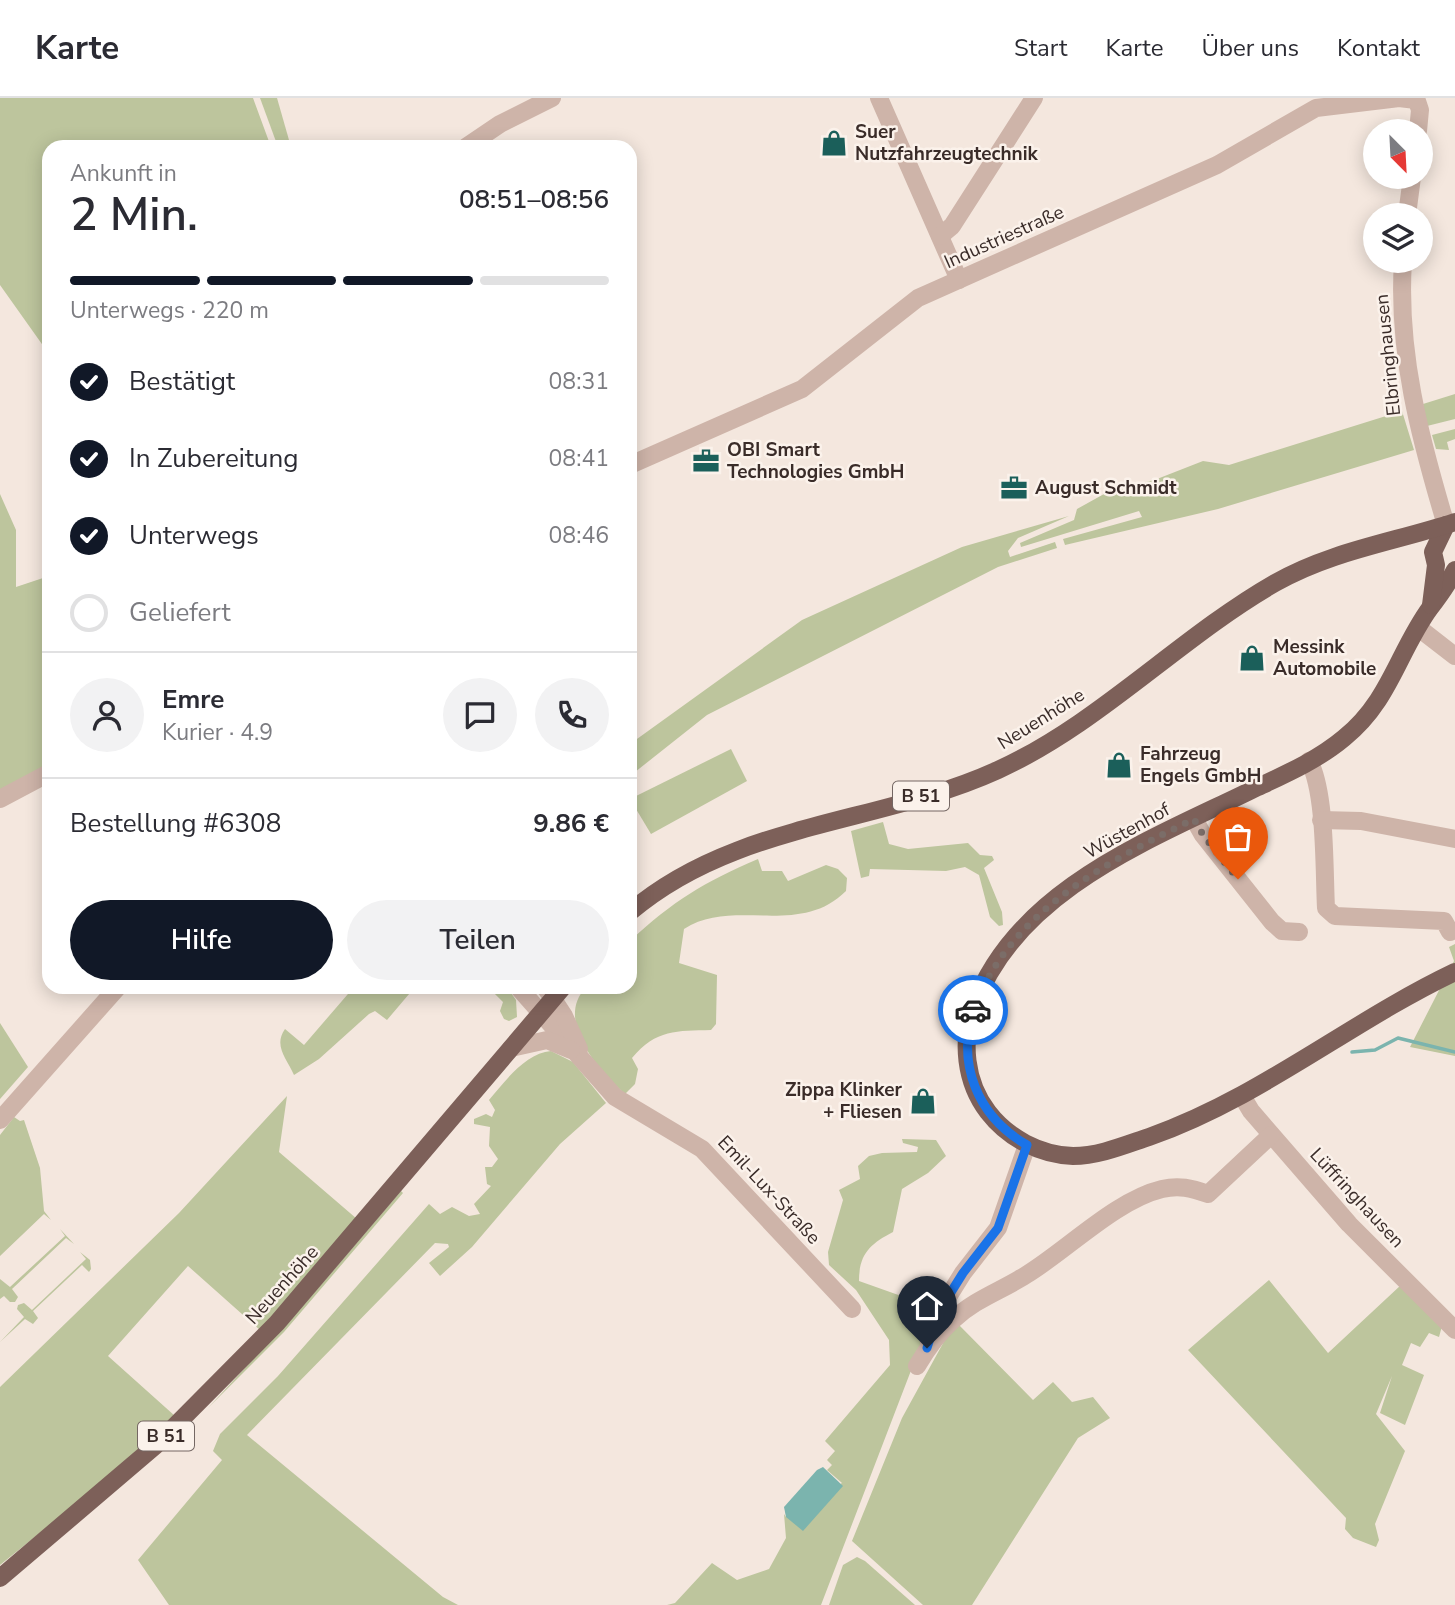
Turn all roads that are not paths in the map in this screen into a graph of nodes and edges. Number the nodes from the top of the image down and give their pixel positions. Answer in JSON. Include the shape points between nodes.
{"nodes":[{"id":1,"x":552,"y":98,"type":"edge"},
{"id":2,"x":879,"y":98,"type":"edge"},
{"id":3,"x":1034,"y":98,"type":"edge"},
{"id":4,"x":1416,"y":99,"type":"edge"},
{"id":5,"x":1419,"y":119,"type":"edge"},
{"id":6,"x":476,"y":140,"type":"edge"},
{"id":7,"x":940,"y":236,"type":"junction"},
{"id":8,"x":1402,"y":273,"type":"edge"},
{"id":9,"x":959,"y":279,"type":"junction"},
{"id":10,"x":637,"y":462,"type":"edge"},
{"id":11,"x":1452,"y":528,"type":"edge"},
{"id":12,"x":1455,"y":570,"type":"edge"},
{"id":13,"x":1431,"y":607,"type":"junction"},
{"id":14,"x":1420,"y":628,"type":"junction"},
{"id":15,"x":1455,"y":656,"type":"edge"},
{"id":16,"x":1309,"y":761,"type":"junction"},
{"id":17,"x":42,"y":777,"type":"edge"},
{"id":18,"x":0,"y":799,"type":"edge"},
{"id":19,"x":1194,"y":819,"type":"junction"},
{"id":20,"x":1321,"y":820,"type":"junction"},
{"id":21,"x":1455,"y":839,"type":"edge"},
{"id":22,"x":637,"y":907,"type":"edge"},
{"id":23,"x":1298,"y":932,"type":"dead end"},
{"id":24,"x":1450,"y":932,"type":"dead end"},
{"id":25,"x":1455,"y":972,"type":"edge"},
{"id":26,"x":112,"y":994,"type":"edge"},
{"id":27,"x":524,"y":994,"type":"edge"},
{"id":28,"x":552,"y":994,"type":"edge"},
{"id":29,"x":555,"y":994,"type":"edge"},
{"id":30,"x":541,"y":1013,"type":"junction"},
{"id":31,"x":511,"y":1048,"type":"junction"},
{"id":32,"x":578,"y":1055,"type":"junction"},
{"id":33,"x":1242,"y":1096,"type":"junction"},
{"id":34,"x":0,"y":1119,"type":"edge"},
{"id":35,"x":1271,"y":1135,"type":"junction"},
{"id":36,"x":1027,"y":1145,"type":"junction"},
{"id":37,"x":963,"y":1273,"type":"junction"},
{"id":38,"x":980,"y":1298,"type":"junction"},
{"id":39,"x":852,"y":1309,"type":"dead end"},
{"id":40,"x":1452,"y":1320,"type":"edge"},
{"id":41,"x":927,"y":1348,"type":"junction"},
{"id":42,"x":916,"y":1366,"type":"dead end"},
{"id":43,"x":0,"y":1578,"type":"edge"}],
"edges":[{"from":1,"to":6,"type":"street"},
{"from":2,"to":7,"type":"street"},
{"from":3,"to":7,"type":"street","via":[[952,226]]},
{"from":4,"to":5,"type":"street"},
{"from":4,"to":9,"type":"street","name":"Industriestraße","via":[[1322,106],[1217,165]]},
{"from":7,"to":9,"type":"street"},
{"from":8,"to":11,"type":"street","name":"Elbringhausen","via":[[1401,302],[1412,397]]},
{"from":9,"to":10,"type":"street","name":"Industriestraße","via":[[908,304],[802,389]]},
{"from":11,"to":13,"type":"main road","name":"Wüstenhof","via":[[1433,552]]},
{"from":11,"to":22,"type":"main road","name":"Neuenhöhe","number":"B 51","via":[[1334,556],[1276,583],[1055,738],[999,770],[752,843],[673,880]]},
{"from":12,"to":13,"type":"main road","name":"Wüstenhof"},
{"from":13,"to":14,"type":"main road","name":"Wüstenhof"},
{"from":14,"to":15,"type":"street"},
{"from":14,"to":16,"type":"main road","name":"Wüstenhof","via":[[1373,709],[1345,737]]},
{"from":16,"to":19,"type":"main road","name":"Wüstenhof"},
{"from":16,"to":20,"type":"street","via":[[1315,771]]},
{"from":17,"to":18,"type":"street"},
{"from":19,"to":23,"type":"street","via":[[1272,922],[1282,931]]},
{"from":19,"to":36,"type":"main road","name":"Wüstenhof","via":[[1113,861],[1064,893],[1012,942],[987,975],[968,1030],[970,1074],[988,1112]]},
{"from":20,"to":21,"type":"street","via":[[1361,821]]},
{"from":20,"to":24,"type":"street","via":[[1326,908],[1335,916],[1444,921]]},
{"from":25,"to":33,"type":"main road","name":"Wüstenhof"},
{"from":26,"to":34,"type":"street"},
{"from":27,"to":30,"type":"street"},
{"from":28,"to":30,"type":"main road","name":"Neuenhöhe","number":"B 51"},
{"from":29,"to":32,"type":"street","name":"Emil-Lux-Straße"},
{"from":30,"to":31,"type":"main road","name":"Neuenhöhe","number":"B 51"},
{"from":30,"to":32,"type":"street","name":"Emil-Lux-Straße"},
{"from":31,"to":32,"type":"street","via":[[547,1040]]},
{"from":31,"to":43,"type":"main road","name":"Neuenhöhe","number":"B 51","via":[[328,1266],[237,1365],[156,1446]]},
{"from":32,"to":39,"type":"street","name":"Emil-Lux-Straße","via":[[623,1104],[702,1149]]},
{"from":33,"to":35,"type":"street","name":"Lüffringhausen"},
{"from":33,"to":36,"type":"main road","name":"Wüstenhof","via":[[1160,1133],[1095,1153],[1056,1154]]},
{"from":35,"to":38,"type":"street","via":[[1208,1194],[1184,1186],[1159,1190],[1115,1210],[1024,1277]]},
{"from":35,"to":40,"type":"street","name":"Lüffringhausen","via":[[1349,1224]]},
{"from":36,"to":37,"type":"street","via":[[998,1228]]},
{"from":37,"to":38,"type":"street"},
{"from":37,"to":41,"type":"street","via":[[938,1313]]},
{"from":38,"to":41,"type":"street"},
{"from":41,"to":42,"type":"street"}]}
